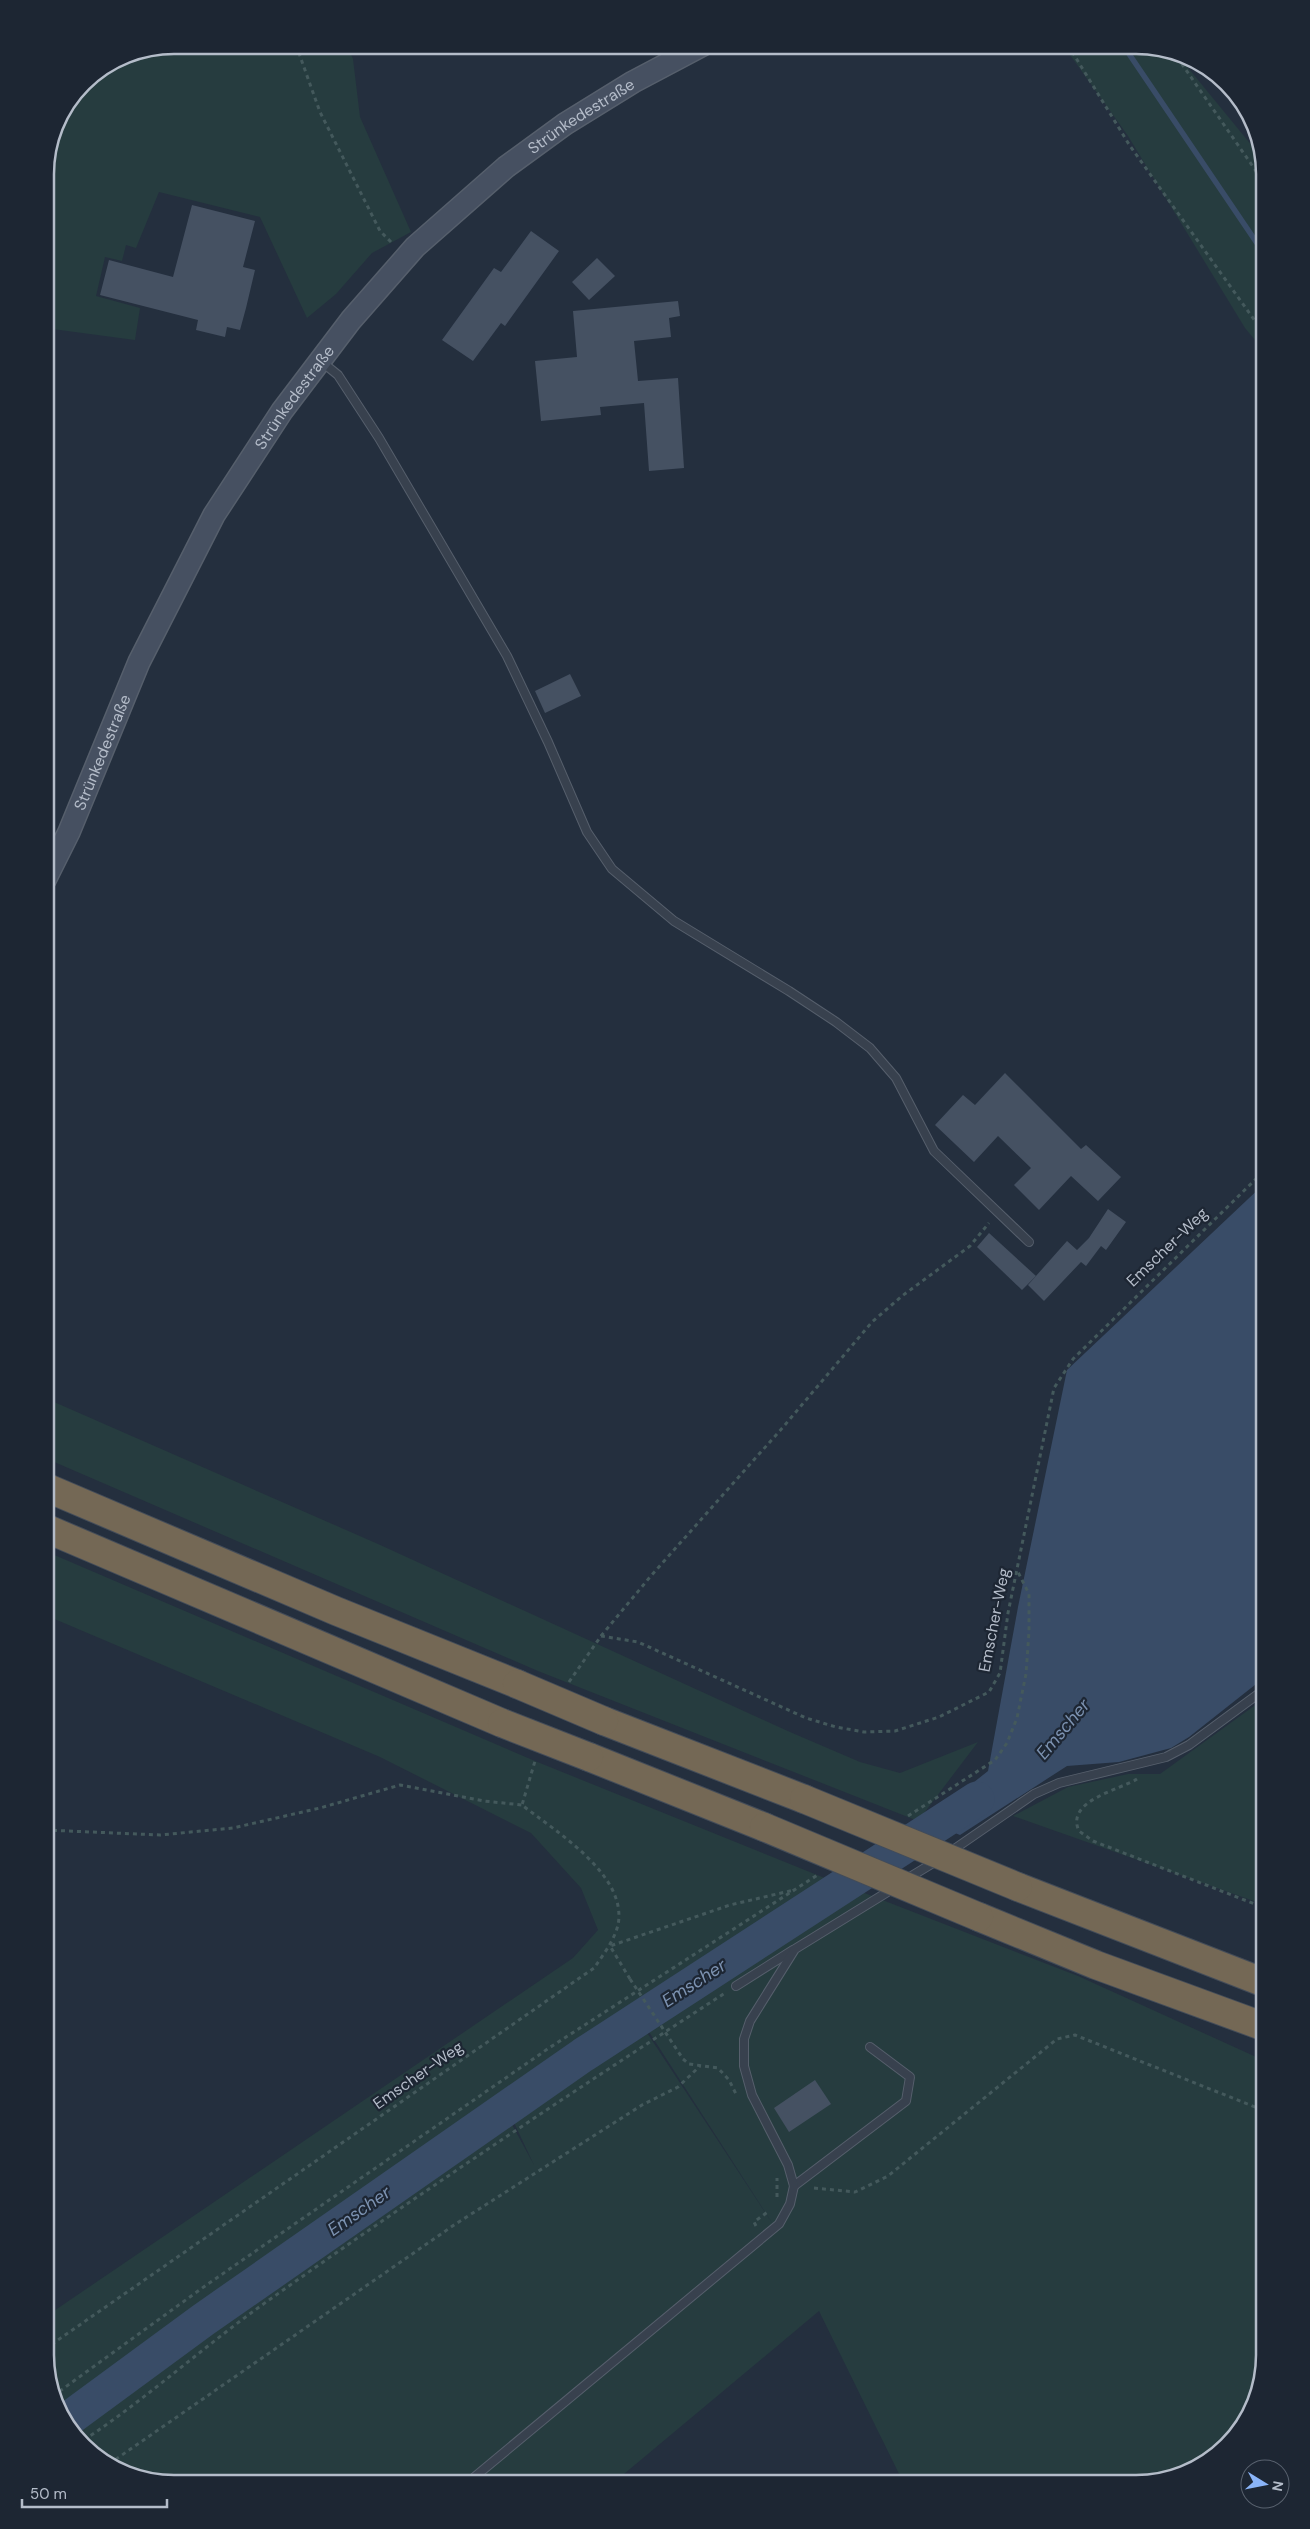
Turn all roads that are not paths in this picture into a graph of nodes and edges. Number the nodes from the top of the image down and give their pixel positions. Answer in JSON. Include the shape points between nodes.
{"nodes":[{"id":1,"x":686,"y":54,"type":"edge"},
{"id":2,"x":320,"y":360,"type":"junction"},
{"id":3,"x":54,"y":862,"type":"edge"},
{"id":4,"x":1029,"y":1242,"type":"dead end"},
{"id":5,"x":54,"y":1491,"type":"edge"},
{"id":6,"x":54,"y":1532,"type":"edge"},
{"id":7,"x":1256,"y":1696,"type":"edge"},
{"id":8,"x":795,"y":1949,"type":"junction"},
{"id":9,"x":1256,"y":1980,"type":"edge"},
{"id":10,"x":736,"y":1986,"type":"road end"},
{"id":11,"x":1256,"y":2024,"type":"edge"},
{"id":12,"x":870,"y":2047,"type":"dead end"},
{"id":13,"x":794,"y":2186,"type":"junction"},
{"id":14,"x":477,"y":2475,"type":"edge"}],
"edges":[{"from":1,"to":2,"type":"main road","name":"Strünkedestraße","via":[[565,124],[506,167],[406,257]]},
{"from":2,"to":3,"type":"main road","name":"Strünkedestraße","via":[[282,411],[210,524],[139,662]]},
{"from":2,"to":4,"type":"lane","via":[[338,375],[379,438],[506,656],[587,832],[612,869],[674,921],[789,991],[870,1048],[896,1078],[934,1151]]},
{"from":5,"to":9,"type":"highway","bridge":true,"via":[[604,1721]]},
{"from":6,"to":11,"type":"highway","bridge":true,"via":[[502,1722],[1096,1965]]},
{"from":7,"to":8,"type":"lane","via":[[1189,1746],[1166,1757],[1059,1783],[1034,1794],[966,1842]]},
{"from":8,"to":10,"type":"lane"},
{"from":8,"to":13,"type":"lane","via":[[750,2021],[744,2039],[744,2066],[752,2095],[788,2165]]},
{"from":12,"to":13,"type":"lane","via":[[910,2077],[906,2101]]},
{"from":13,"to":14,"type":"lane","via":[[790,2204],[779,2224]]}]}
